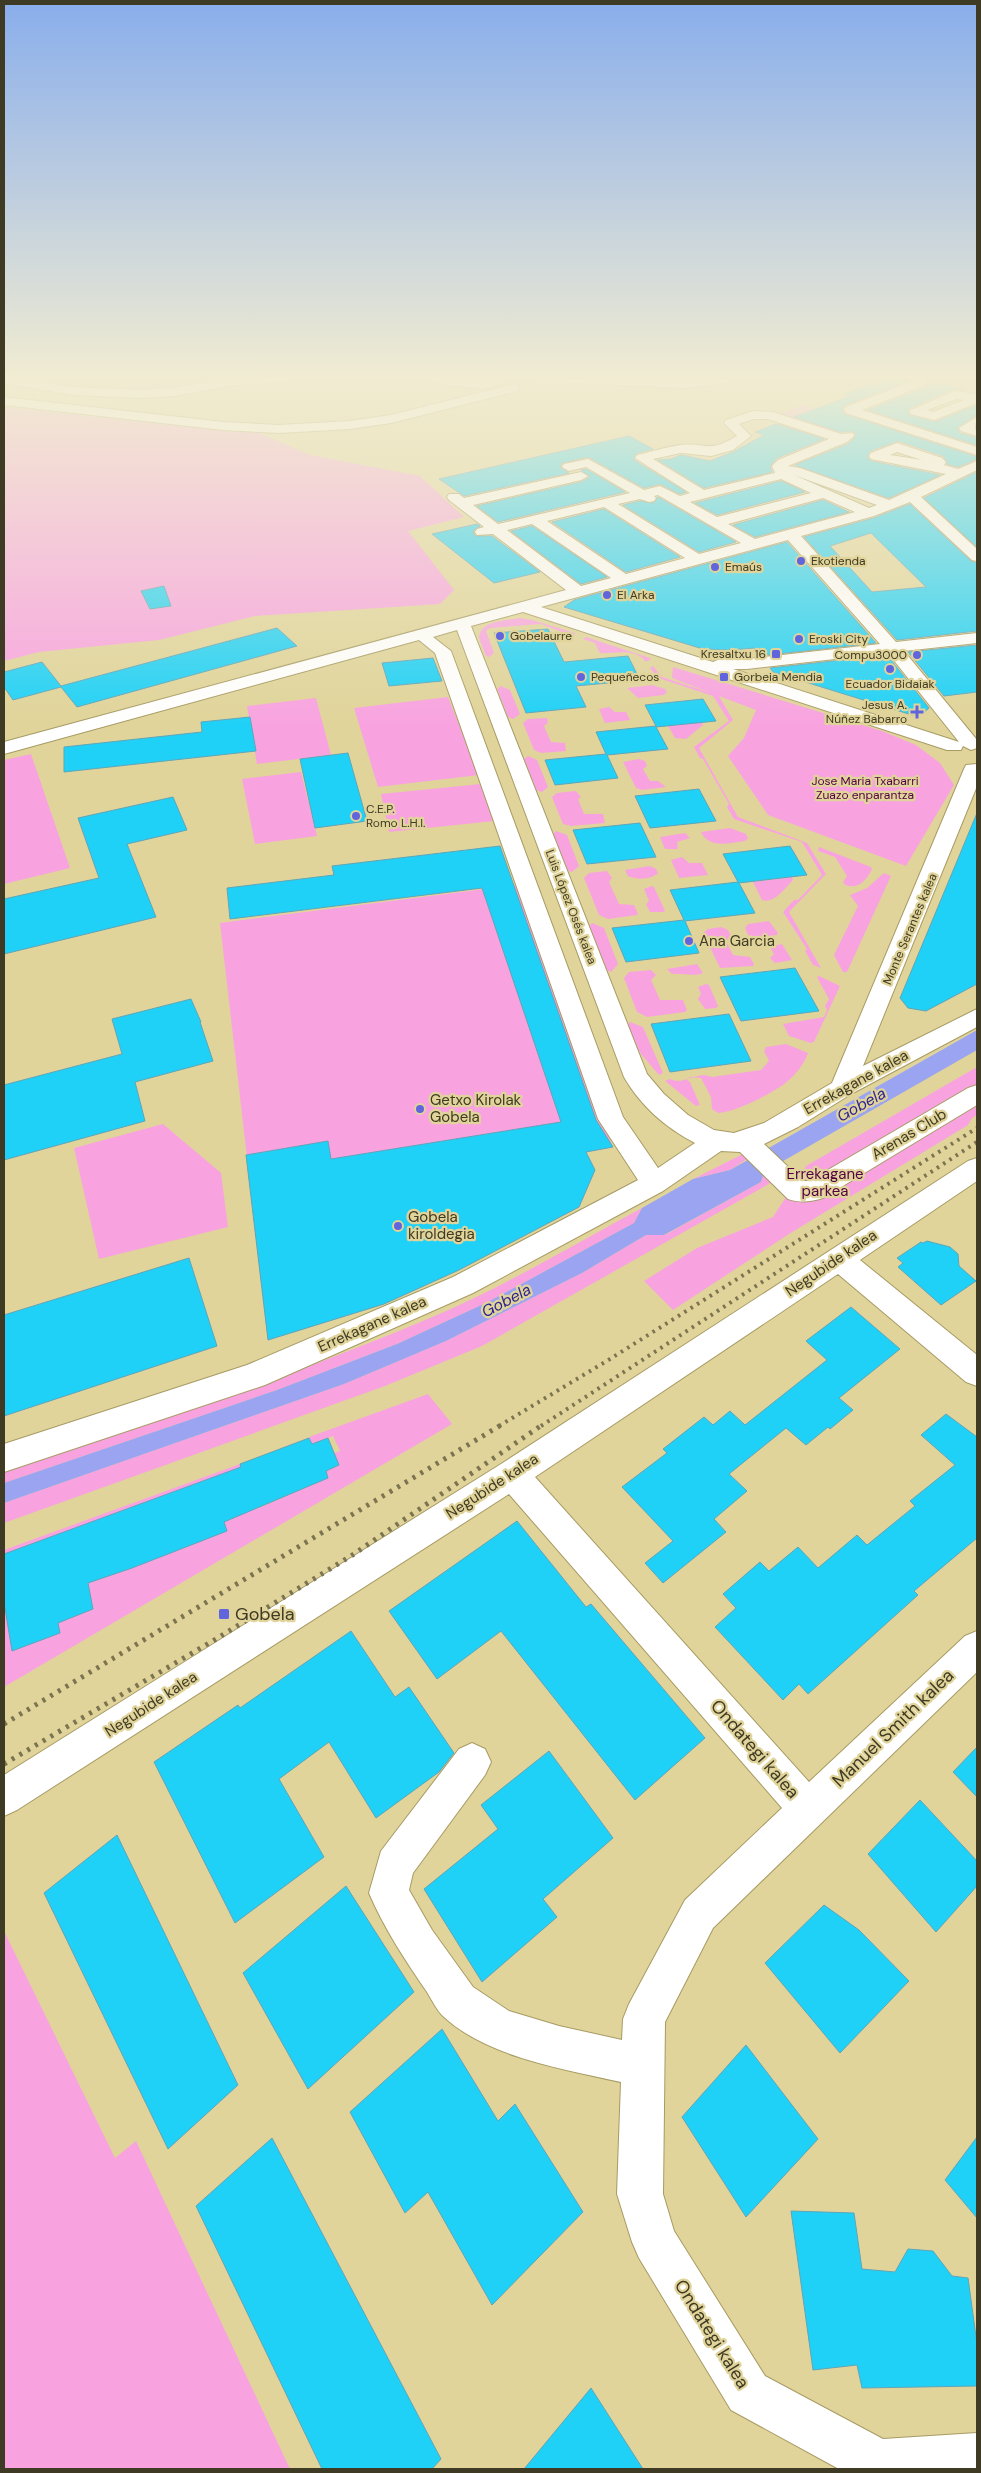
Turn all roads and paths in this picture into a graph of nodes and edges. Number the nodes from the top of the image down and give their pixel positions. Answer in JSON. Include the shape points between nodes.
{"nodes":[{"id":1,"x":486,"y":493,"type":"edge"},
{"id":2,"x":601,"y":493,"type":"edge"},
{"id":3,"x":666,"y":493,"type":"edge"},
{"id":4,"x":824,"y":493,"type":"edge"},
{"id":5,"x":826,"y":493,"type":"edge"},
{"id":6,"x":859,"y":493,"type":"edge"},
{"id":7,"x":918,"y":493,"type":"edge"},
{"id":8,"x":642,"y":494,"type":"joint"},
{"id":9,"x":701,"y":494,"type":"edge"},
{"id":10,"x":912,"y":496,"type":"junction"},
{"id":11,"x":605,"y":497,"type":"junction"},
{"id":12,"x":677,"y":500,"type":"junction"},
{"id":13,"x":890,"y":505,"type":"junction"},
{"id":14,"x":869,"y":513,"type":"junction"},
{"id":15,"x":553,"y":514,"type":"junction"},
{"id":16,"x":534,"y":519,"type":"junction"},
{"id":17,"x":713,"y":523,"type":"junction"},
{"id":18,"x":484,"y":528,"type":"junction"},
{"id":19,"x":792,"y":535,"type":"junction"},
{"id":20,"x":754,"y":545,"type":"junction"},
{"id":21,"x":737,"y":550,"type":"junction"},
{"id":22,"x":977,"y":557,"type":"edge"},
{"id":23,"x":698,"y":560,"type":"junction"},
{"id":24,"x":680,"y":564,"type":"junction"},
{"id":25,"x":640,"y":575,"type":"junction"},
{"id":26,"x":624,"y":580,"type":"junction"},
{"id":27,"x":571,"y":594,"type":"junction"},
{"id":28,"x":524,"y":607,"type":"junction"},
{"id":29,"x":462,"y":623,"type":"junction"},
{"id":30,"x":977,"y":638,"type":"edge"},
{"id":31,"x":427,"y":640,"type":"dead end"},
{"id":32,"x":893,"y":649,"type":"junction"},
{"id":33,"x":703,"y":665,"type":"junction"},
{"id":34,"x":967,"y":745,"type":"edge"},
{"id":35,"x":4,"y":748,"type":"edge"},
{"id":36,"x":975,"y":769,"type":"edge"},
{"id":37,"x":977,"y":1017,"type":"edge"},
{"id":38,"x":842,"y":1088,"type":"junction"},
{"id":39,"x":977,"y":1094,"type":"edge"},
{"id":40,"x":736,"y":1144,"type":"junction"},
{"id":41,"x":977,"y":1168,"type":"edge"},
{"id":42,"x":654,"y":1184,"type":"junction"},
{"id":43,"x":838,"y":1258,"type":"junction"},
{"id":44,"x":977,"y":1373,"type":"edge"},
{"id":45,"x":4,"y":1458,"type":"edge"},
{"id":46,"x":512,"y":1474,"type":"junction"},
{"id":47,"x":977,"y":1648,"type":"edge"},
{"id":48,"x":472,"y":1762,"type":"dead end"},
{"id":49,"x":4,"y":1798,"type":"edge"},
{"id":50,"x":808,"y":1809,"type":"junction"},
{"id":51,"x":643,"y":2066,"type":"junction"},
{"id":52,"x":977,"y":2458,"type":"edge"}],
"edges":[{"from":1,"to":18,"type":"street","via":[[457,500]]},
{"from":2,"to":11,"type":"street"},
{"from":3,"to":12,"type":"street"},
{"from":4,"to":17,"type":"street"},
{"from":5,"to":14,"type":"street"},
{"from":6,"to":13,"type":"street"},
{"from":7,"to":10,"type":"street"},
{"from":8,"to":11,"type":"street"},
{"from":8,"to":21,"type":"street"},
{"from":9,"to":12,"type":"street"},
{"from":10,"to":13,"type":"street"},
{"from":10,"to":22,"type":"street"},
{"from":11,"to":15,"type":"street"},
{"from":11,"to":18,"type":"street"},
{"from":11,"to":23,"type":"street"},
{"from":11,"to":24,"type":"street"},
{"from":12,"to":17,"type":"street"},
{"from":13,"to":14,"type":"street"},
{"from":14,"to":19,"type":"street"},
{"from":15,"to":16,"type":"street"},
{"from":15,"to":25,"type":"street"},
{"from":16,"to":18,"type":"street"},
{"from":16,"to":26,"type":"street"},
{"from":17,"to":20,"type":"street"},
{"from":18,"to":27,"type":"street"},
{"from":19,"to":20,"type":"street"},
{"from":19,"to":32,"type":"street"},
{"from":20,"to":21,"type":"street"},
{"from":21,"to":23,"type":"street"},
{"from":23,"to":24,"type":"street"},
{"from":24,"to":25,"type":"street"},
{"from":25,"to":26,"type":"street"},
{"from":26,"to":27,"type":"street"},
{"from":27,"to":28,"type":"street"},
{"from":28,"to":29,"type":"street"},
{"from":28,"to":33,"type":"street"},
{"from":29,"to":35,"type":"street"},
{"from":29,"to":40,"type":"street","name":"Luis López Osés kalea","via":[[636,1078],[655,1100],[691,1130]]},
{"from":30,"to":32,"type":"street"},
{"from":31,"to":42,"type":"street","via":[[443,651],[611,1119]]},
{"from":32,"to":33,"type":"street","via":[[747,664]]},
{"from":32,"to":34,"type":"street"},
{"from":33,"to":34,"type":"street"},
{"from":34,"to":36,"type":"street","via":[[948,751],[950,759]]},
{"from":36,"to":38,"type":"street","name":"Monte Serantes kalea"},
{"from":37,"to":38,"type":"street","name":"Errekagane kalea"},
{"from":38,"to":40,"type":"street","name":"Errekagane kalea"},
{"from":39,"to":40,"type":"street","name":"Arenas Club","via":[[814,1192],[797,1192]]},
{"from":40,"to":42,"type":"street","name":"Errekagane kalea"},
{"from":41,"to":43,"type":"street","name":"Negubide kalea"},
{"from":42,"to":45,"type":"street","name":"Errekagane kalea","via":[[463,1285],[254,1376]]},
{"from":43,"to":44,"type":"street"},
{"from":43,"to":46,"type":"street","name":"Negubide kalea"},
{"from":46,"to":49,"type":"street","name":"Negubide kalea"},
{"from":46,"to":50,"type":"street","name":"Ondategi kalea"},
{"from":47,"to":50,"type":"street","name":"Manuel Smith kalea"},
{"from":48,"to":51,"type":"street","via":[[396,1865],[389,1893],[418,1944],[458,2002],[499,2030]]},
{"from":50,"to":51,"type":"street","name":"Ondategi kalea","via":[[699,1914],[644,2019]]},
{"from":51,"to":52,"type":"street","name":"Ondategi kalea","via":[[640,2194],[652,2234],[748,2393],[879,2464]]}]}
